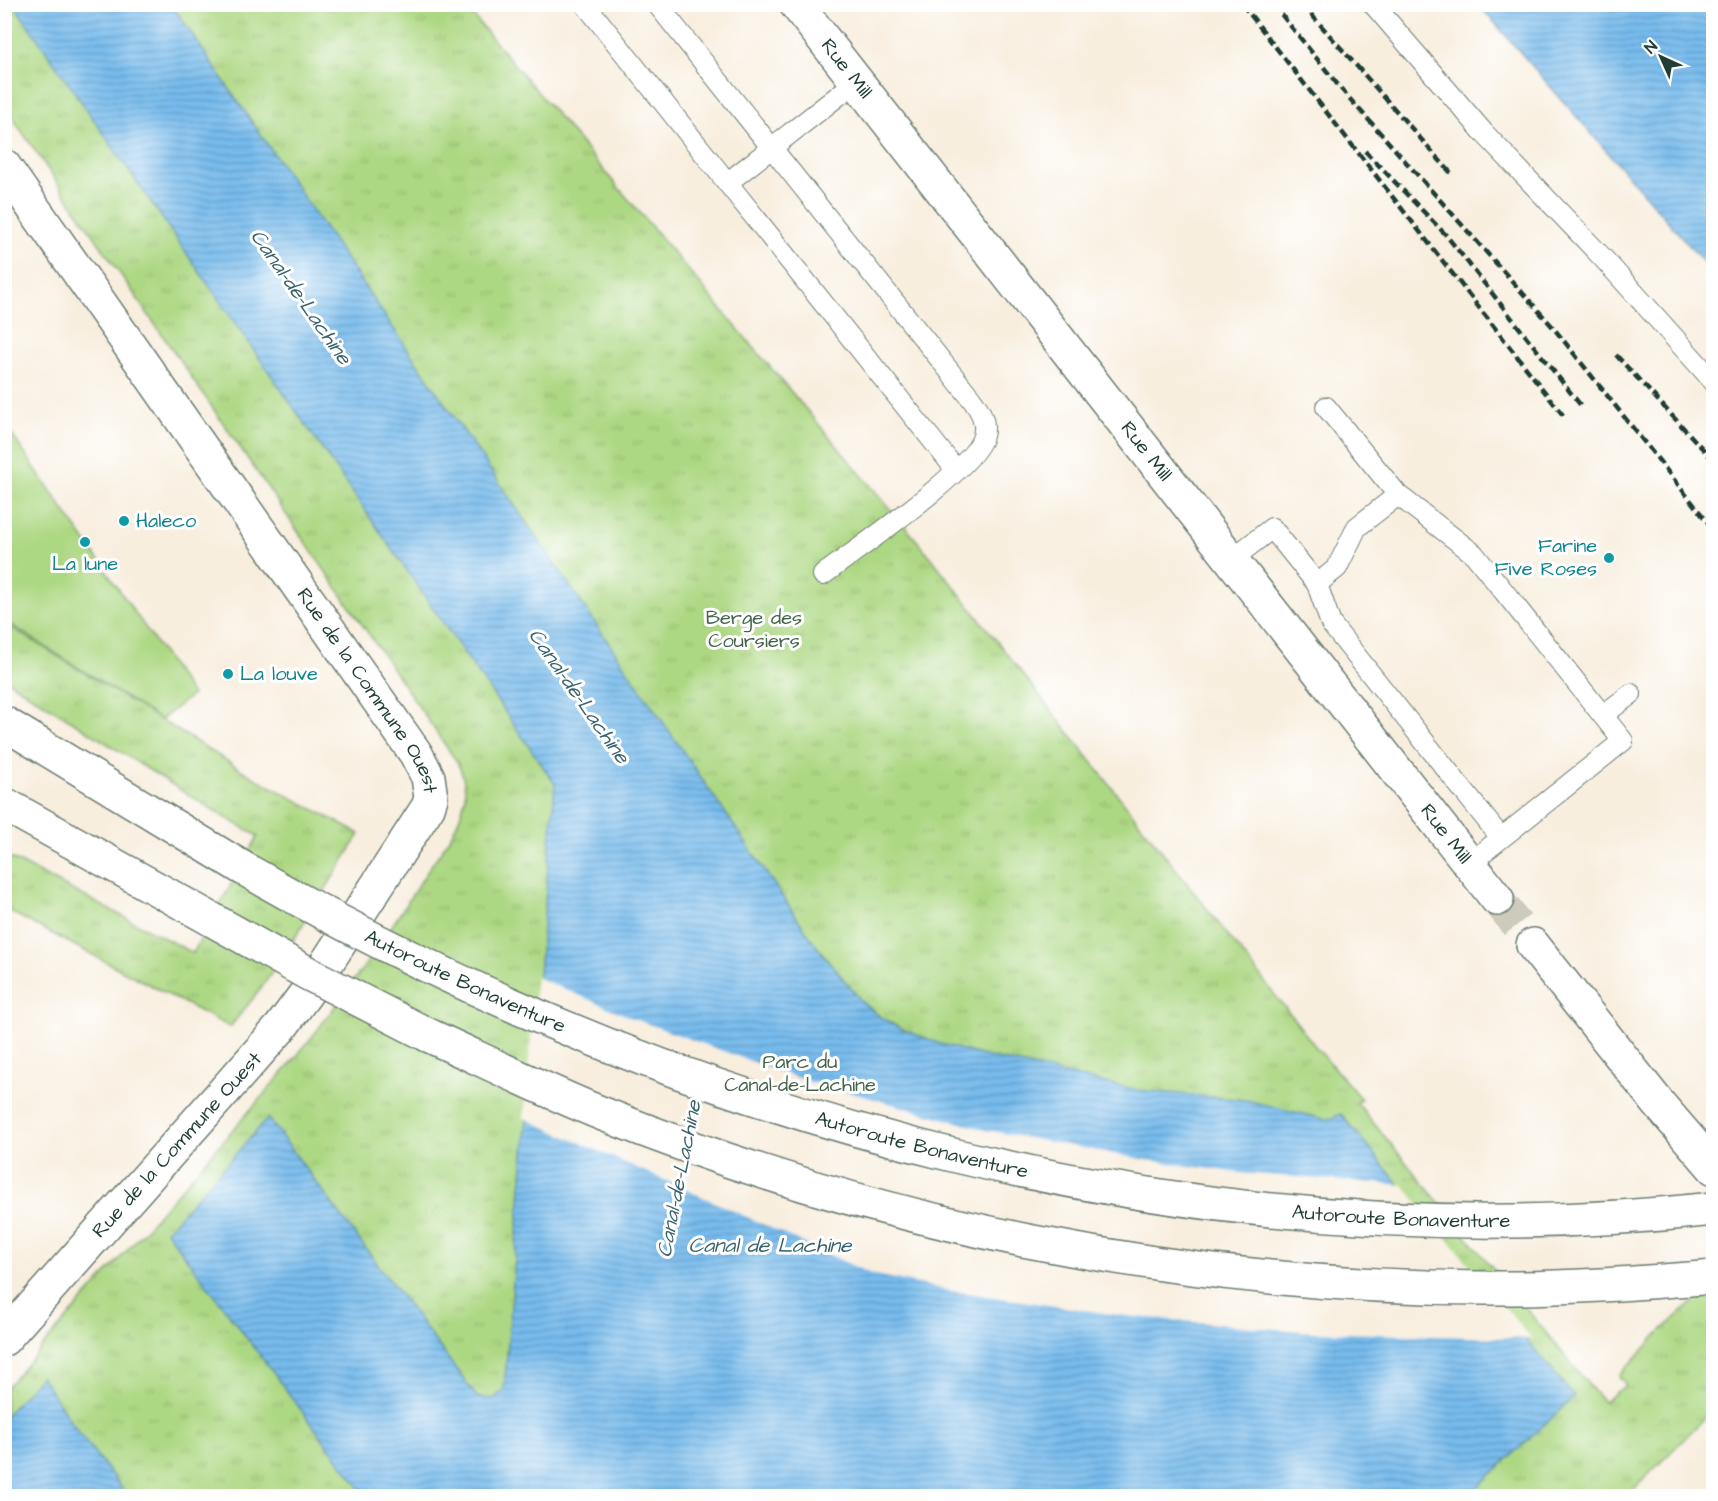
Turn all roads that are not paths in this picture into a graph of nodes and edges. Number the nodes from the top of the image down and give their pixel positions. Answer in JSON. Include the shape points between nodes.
{"nodes":[{"id":1,"x":585,"y":4,"type":"edge"},
{"id":2,"x":657,"y":4,"type":"edge"},
{"id":3,"x":796,"y":4,"type":"edge"},
{"id":4,"x":1373,"y":4,"type":"edge"},
{"id":5,"x":857,"y":81,"type":"junction"},
{"id":6,"x":771,"y":148,"type":"junction"},
{"id":7,"x":4,"y":166,"type":"edge"},
{"id":8,"x":727,"y":183,"type":"junction"},
{"id":9,"x":1713,"y":382,"type":"edge"},
{"id":10,"x":1326,"y":407,"type":"dead end"},
{"id":11,"x":956,"y":470,"type":"junction"},
{"id":12,"x":1398,"y":495,"type":"junction"},
{"id":13,"x":1231,"y":560,"type":"junction"},
{"id":14,"x":823,"y":574,"type":"dead end"},
{"id":15,"x":1317,"y":584,"type":"junction"},
{"id":16,"x":1631,"y":694,"type":"dead end"},
{"id":17,"x":1603,"y":716,"type":"junction"},
{"id":18,"x":4,"y":723,"type":"edge"},
{"id":19,"x":4,"y":804,"type":"edge"},
{"id":20,"x":1501,"y":838,"type":"junction"},
{"id":21,"x":1470,"y":863,"type":"junction"},
{"id":22,"x":1497,"y":899,"type":"tunnel mouth"},
{"id":23,"x":1533,"y":945,"type":"tunnel mouth"},
{"id":24,"x":1713,"y":1168,"type":"edge"},
{"id":25,"x":1713,"y":1209,"type":"edge"},
{"id":26,"x":1713,"y":1277,"type":"edge"},
{"id":27,"x":4,"y":1339,"type":"edge"}],
"edges":[{"from":1,"to":8,"type":"lane"},
{"from":2,"to":6,"type":"lane"},
{"from":3,"to":5,"type":"main road","name":"Rue Mill"},
{"from":4,"to":9,"type":"lane","via":[[1484,133]]},
{"from":5,"to":6,"type":"lane"},
{"from":5,"to":13,"type":"main road","name":"Rue Mill"},
{"from":6,"to":8,"type":"lane"},
{"from":6,"to":11,"type":"lane","via":[[980,411],[984,427],[981,444]]},
{"from":7,"to":27,"type":"main road","name":"Rue de la Commune Ouest","via":[[416,754],[428,777],[431,798],[402,850],[295,1010]]},
{"from":8,"to":11,"type":"lane"},
{"from":10,"to":12,"type":"lane"},
{"from":11,"to":14,"type":"lane","via":[[899,519]]},
{"from":12,"to":15,"type":"lane","via":[[1357,527],[1337,568]]},
{"from":12,"to":17,"type":"lane","via":[[1474,554]]},
{"from":13,"to":15,"type":"lane","via":[[1272,528]]},
{"from":13,"to":21,"type":"main road","name":"Rue Mill"},
{"from":15,"to":20,"type":"lane","via":[[1331,624]]},
{"from":16,"to":17,"type":"lane"},
{"from":17,"to":20,"type":"lane","via":[[1623,741]]},
{"from":18,"to":25,"type":"main road","name":"Autoroute Bonaventure","bridge":true,"via":[[241,867],[425,966],[600,1043],[864,1131],[1000,1166],[1159,1196],[1276,1210],[1536,1220]]},
{"from":19,"to":26,"type":"main road","bridge":true,"via":[[369,1006],[505,1071],[656,1134],[850,1198],[1030,1242],[1246,1274],[1359,1284],[1530,1288]]},
{"from":20,"to":21,"type":"lane"},
{"from":21,"to":22,"type":"main road","name":"Rue Mill"},
{"from":23,"to":24,"type":"main road"}]}
